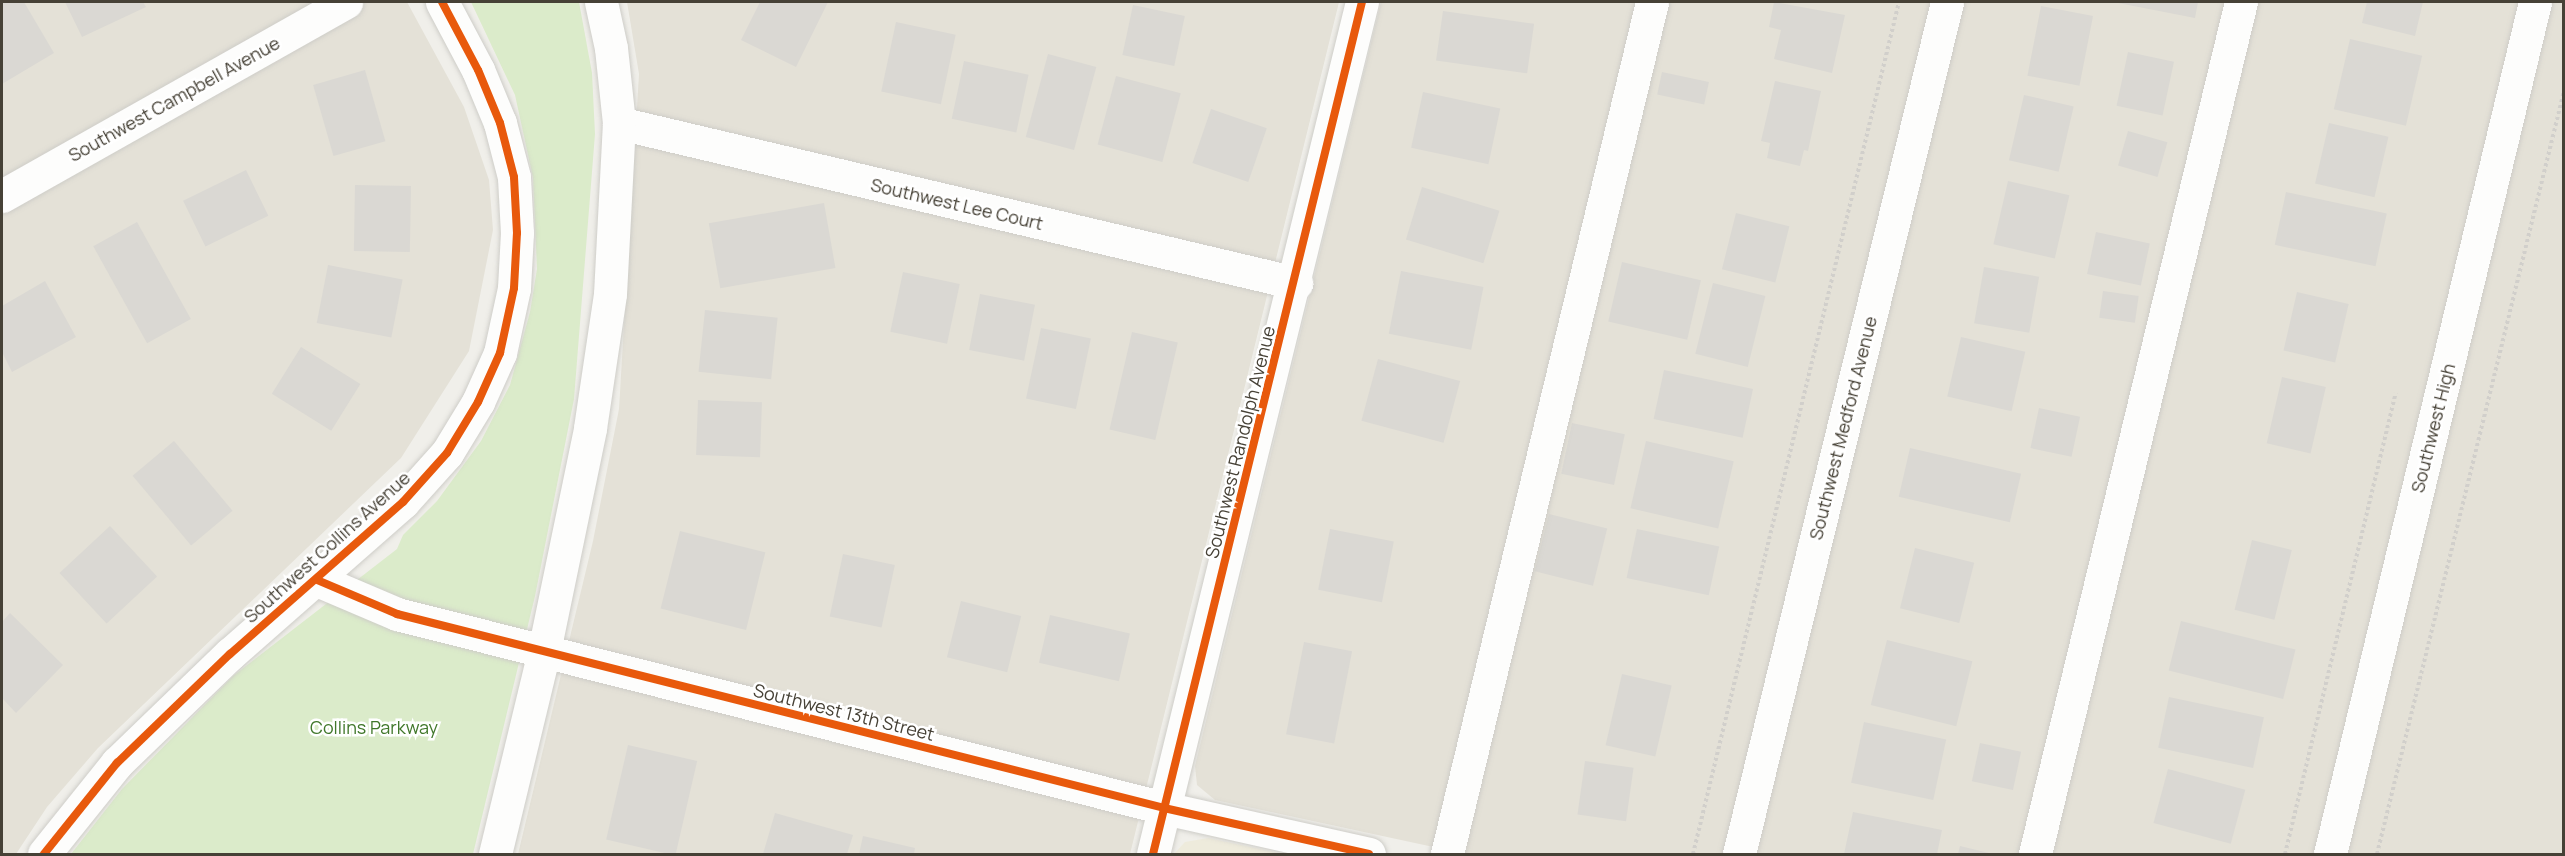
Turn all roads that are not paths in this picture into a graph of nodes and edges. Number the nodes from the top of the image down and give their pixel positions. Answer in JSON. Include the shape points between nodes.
{"nodes":[{"id":1,"x":346,"y":2,"type":"edge"},
{"id":2,"x":442,"y":2,"type":"edge"},
{"id":3,"x":601,"y":2,"type":"edge"},
{"id":4,"x":1362,"y":2,"type":"edge"},
{"id":5,"x":1652,"y":2,"type":"edge"},
{"id":6,"x":1947,"y":2,"type":"edge"},
{"id":7,"x":2241,"y":2,"type":"edge"},
{"id":8,"x":2535,"y":2,"type":"edge"},
{"id":9,"x":619,"y":123,"type":"junction"},
{"id":10,"x":4,"y":191,"type":"edge"},
{"id":11,"x":1296,"y":283,"type":"junction"},
{"id":12,"x":317,"y":580,"type":"junction"},
{"id":13,"x":544,"y":651,"type":"junction"},
{"id":14,"x":1164,"y":808,"type":"junction"},
{"id":15,"x":44,"y":855,"type":"edge"},
{"id":16,"x":495,"y":855,"type":"edge"},
{"id":17,"x":1153,"y":855,"type":"edge"},
{"id":18,"x":1369,"y":855,"type":"edge"},
{"id":19,"x":1447,"y":855,"type":"edge"},
{"id":20,"x":1739,"y":855,"type":"edge"},
{"id":21,"x":2035,"y":855,"type":"edge"},
{"id":22,"x":2330,"y":855,"type":"edge"}],
"edges":[{"from":1,"to":10,"type":"street","name":"Southwest Campbell Avenue"},
{"from":2,"to":12,"type":"street","name":"Southwest Collins Avenue","via":[[478,70],[500,123],[514,177],[514,288],[502,342],[478,402],[447,453],[403,502]]},
{"from":3,"to":9,"type":"street","via":[[611,48]]},
{"from":4,"to":11,"type":"street","name":"Southwest Randolph Avenue"},
{"from":5,"to":19,"type":"street"},
{"from":6,"to":20,"type":"street","name":"Southwest Medford Avenue"},
{"from":7,"to":21,"type":"street"},
{"from":8,"to":22,"type":"street","name":"Southwest High"},
{"from":9,"to":11,"type":"street","name":"Southwest Lee Court"},
{"from":9,"to":13,"type":"street","via":[[610,294],[590,428]]},
{"from":11,"to":14,"type":"street","name":"Southwest Randolph Avenue"},
{"from":12,"to":13,"type":"street","name":"Southwest 13th Street","via":[[397,614]]},
{"from":12,"to":15,"type":"street","name":"Southwest Collins Avenue","via":[[230,654],[117,763]]},
{"from":13,"to":14,"type":"street","name":"Southwest 13th Street"},
{"from":13,"to":16,"type":"street"},
{"from":14,"to":17,"type":"street","name":"Southwest Randolph Avenue"},
{"from":14,"to":18,"type":"street","name":"Southwest 13th Street"}]}
